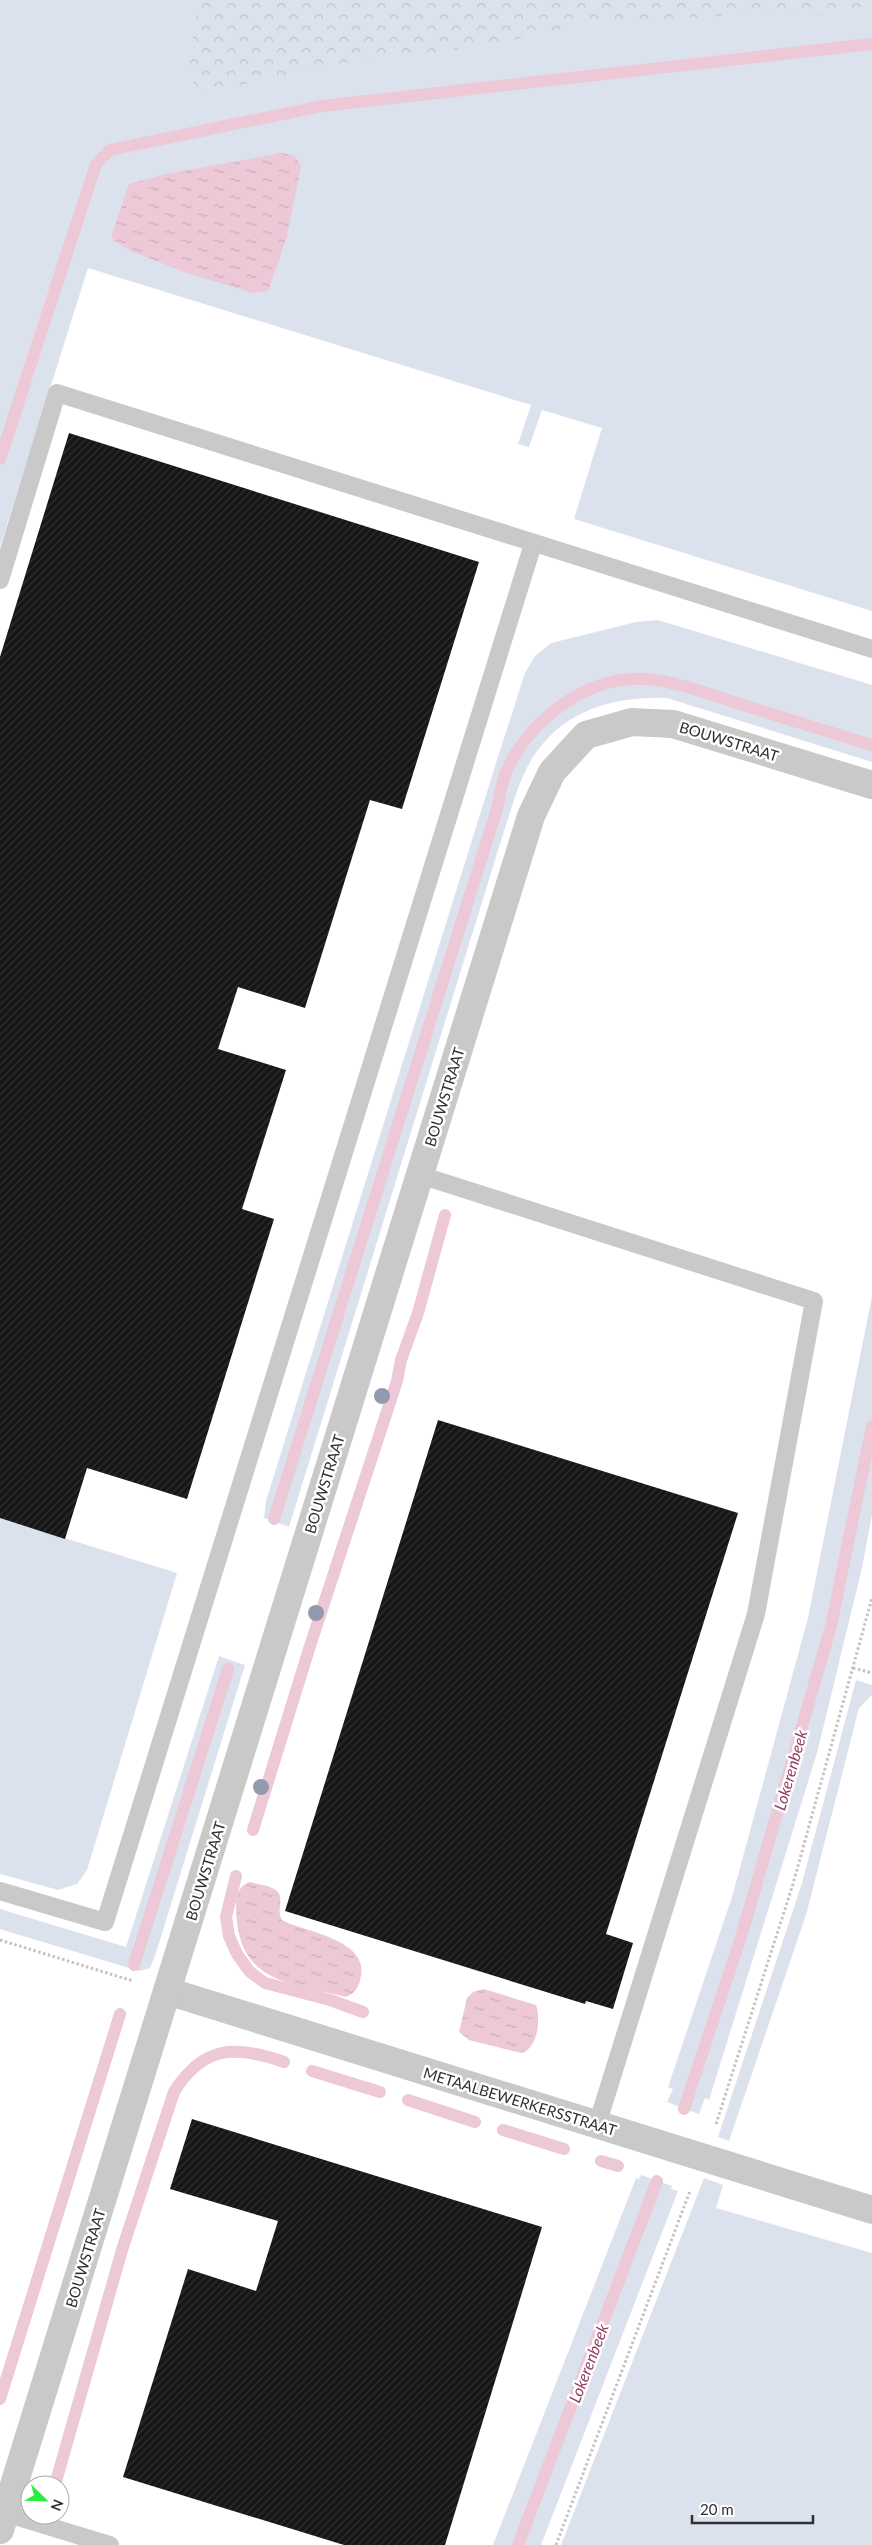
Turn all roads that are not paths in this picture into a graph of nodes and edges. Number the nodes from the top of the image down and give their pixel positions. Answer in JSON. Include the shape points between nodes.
{"nodes":[{"id":1,"x":533,"y":544,"type":"junction"},
{"id":2,"x":0,"y":580,"type":"edge"},
{"id":3,"x":872,"y":650,"type":"edge"},
{"id":4,"x":872,"y":785,"type":"edge"},
{"id":5,"x":420,"y":1175,"type":"junction"},
{"id":6,"x":0,"y":1891,"type":"edge"},
{"id":7,"x":167,"y":1991,"type":"junction"},
{"id":8,"x":597,"y":2125,"type":"junction"},
{"id":9,"x":872,"y":2210,"type":"edge"},
{"id":10,"x":3,"y":2521,"type":"edge"},
{"id":11,"x":110,"y":2545,"type":"edge"}],
"edges":[{"from":1,"to":2,"type":"lane","via":[[57,394]]},
{"from":1,"to":3,"type":"lane"},
{"from":1,"to":6,"type":"lane","via":[[105,1922]]},
{"from":4,"to":5,"type":"street","name":"BOUWSTRAAT","via":[[673,724],[632,722],[586,735],[552,772],[531,816]]},
{"from":5,"to":7,"type":"street","name":"BOUWSTRAAT"},
{"from":5,"to":8,"type":"lane","via":[[814,1301],[756,1614]]},
{"from":7,"to":8,"type":"street","name":"METAALBEWERKERSSTRAAT"},
{"from":7,"to":10,"type":"street","name":"BOUWSTRAAT"},
{"from":8,"to":9,"type":"street","name":"METAALBEWERKERSSTRAAT"},
{"from":10,"to":11,"type":"lane"}]}
